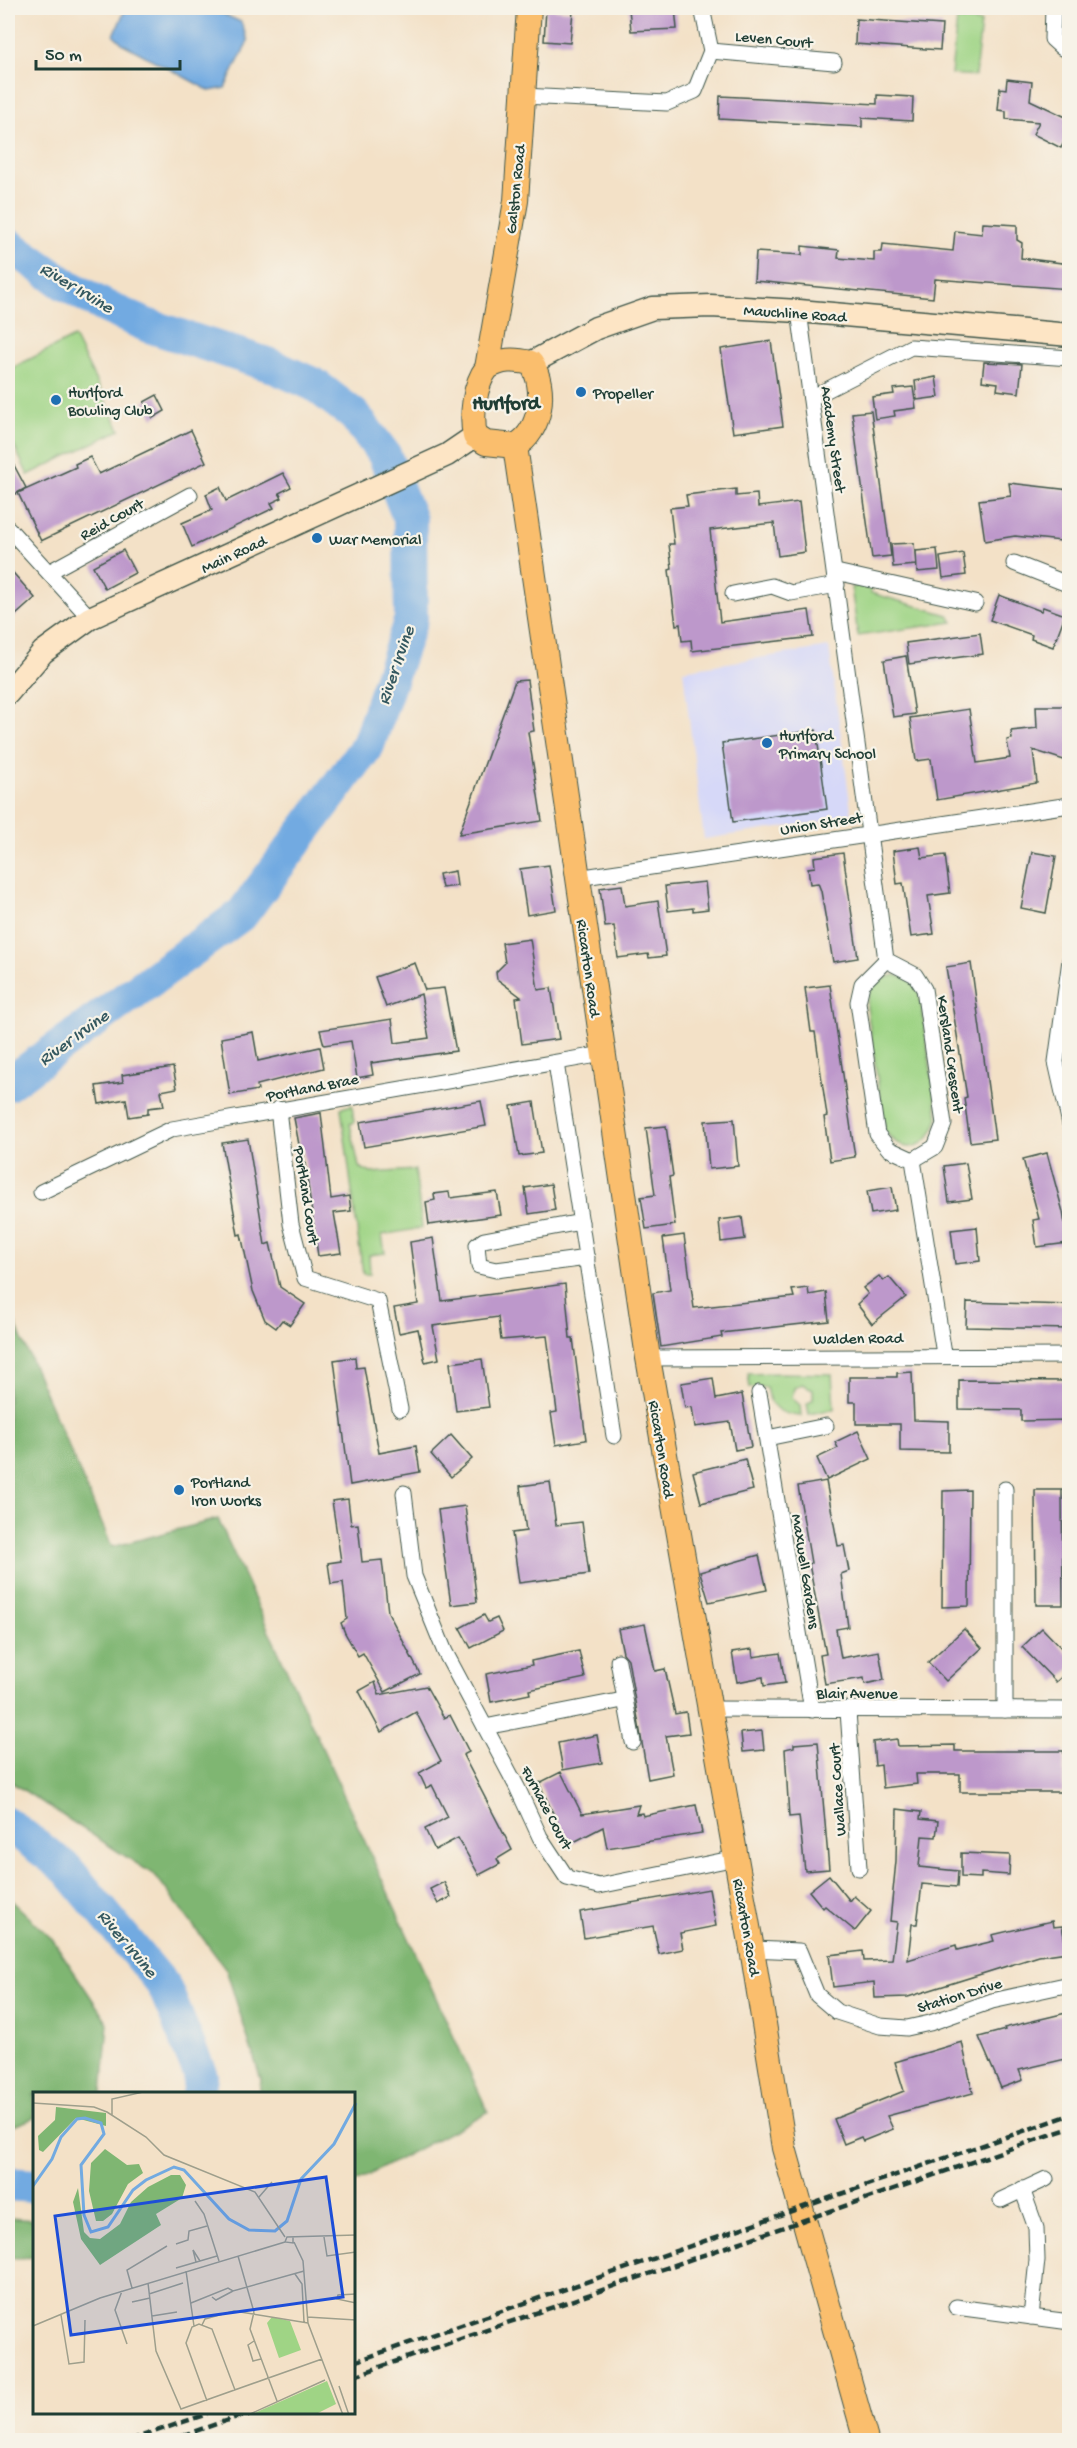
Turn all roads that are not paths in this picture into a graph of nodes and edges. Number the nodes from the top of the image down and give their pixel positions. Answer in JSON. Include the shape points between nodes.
{"nodes":[{"id":1,"x":530,"y":8,"type":"edge"},
{"id":2,"x":702,"y":8,"type":"edge"},
{"id":3,"x":1053,"y":8,"type":"edge"},
{"id":4,"x":711,"y":51,"type":"junction"},
{"id":5,"x":1070,"y":51,"type":"edge"},
{"id":6,"x":834,"y":62,"type":"dead end"},
{"id":7,"x":523,"y":96,"type":"junction"},
{"id":8,"x":799,"y":311,"type":"junction"},
{"id":9,"x":1070,"y":335,"type":"edge"},
{"id":10,"x":1070,"y":358,"type":"edge"},
{"id":11,"x":531,"y":363,"type":"junction"},
{"id":12,"x":487,"y":368,"type":"junction"},
{"id":13,"x":811,"y":398,"type":"junction"},
{"id":14,"x":476,"y":436,"type":"junction"},
{"id":15,"x":515,"y":446,"type":"junction"},
{"id":16,"x":190,"y":495,"type":"dead end"},
{"id":17,"x":8,"y":528,"type":"edge"},
{"id":18,"x":1014,"y":563,"type":"dead end"},
{"id":19,"x":49,"y":572,"type":"junction"},
{"id":20,"x":836,"y":579,"type":"junction"},
{"id":21,"x":1070,"y":585,"type":"edge"},
{"id":22,"x":734,"y":594,"type":"dead end"},
{"id":23,"x":975,"y":603,"type":"dead end"},
{"id":24,"x":90,"y":618,"type":"junction"},
{"id":25,"x":8,"y":693,"type":"edge"},
{"id":26,"x":1070,"y":805,"type":"edge"},
{"id":27,"x":868,"y":833,"type":"junction"},
{"id":28,"x":578,"y":878,"type":"junction"},
{"id":29,"x":886,"y":960,"type":"junction"},
{"id":30,"x":1070,"y":960,"type":"edge"},
{"id":31,"x":603,"y":1054,"type":"junction"},
{"id":32,"x":556,"y":1063,"type":"junction"},
{"id":33,"x":278,"y":1109,"type":"junction"},
{"id":34,"x":1070,"y":1125,"type":"edge"},
{"id":35,"x":913,"y":1160,"type":"junction"},
{"id":36,"x":41,"y":1192,"type":"dead end"},
{"id":37,"x":581,"y":1222,"type":"junction"},
{"id":38,"x":587,"y":1258,"type":"junction"},
{"id":39,"x":944,"y":1354,"type":"junction"},
{"id":40,"x":1070,"y":1356,"type":"edge"},
{"id":41,"x":648,"y":1358,"type":"junction"},
{"id":42,"x":759,"y":1393,"type":"dead end"},
{"id":43,"x":400,"y":1408,"type":"dead end"},
{"id":44,"x":826,"y":1426,"type":"dead end"},
{"id":45,"x":614,"y":1436,"type":"dead end"},
{"id":46,"x":767,"y":1438,"type":"junction"},
{"id":47,"x":1005,"y":1489,"type":"dead end"},
{"id":48,"x":404,"y":1493,"type":"dead end"},
{"id":49,"x":618,"y":1661,"type":"dead end"},
{"id":50,"x":623,"y":1700,"type":"junction"},
{"id":51,"x":710,"y":1709,"type":"junction"},
{"id":52,"x":812,"y":1710,"type":"junction"},
{"id":53,"x":1005,"y":1710,"type":"junction"},
{"id":54,"x":1070,"y":1710,"type":"edge"},
{"id":55,"x":848,"y":1711,"type":"junction"},
{"id":56,"x":485,"y":1727,"type":"junction"},
{"id":57,"x":633,"y":1742,"type":"dead end"},
{"id":58,"x":736,"y":1858,"type":"junction"},
{"id":59,"x":859,"y":1868,"type":"dead end"},
{"id":60,"x":752,"y":1949,"type":"junction"},
{"id":61,"x":1070,"y":1984,"type":"edge"},
{"id":62,"x":1046,"y":2179,"type":"dead end"},
{"id":63,"x":1022,"y":2189,"type":"junction"},
{"id":64,"x":1001,"y":2200,"type":"dead end"},
{"id":65,"x":956,"y":2307,"type":"dead end"},
{"id":66,"x":1031,"y":2316,"type":"junction"},
{"id":67,"x":1070,"y":2322,"type":"edge"},
{"id":68,"x":866,"y":2440,"type":"edge"}],
"edges":[{"from":1,"to":7,"type":"main road","name":"Galston Road"},
{"from":2,"to":4,"type":"street"},
{"from":3,"to":5,"type":"street","via":[[1052,39]]},
{"from":4,"to":6,"type":"street","name":"Leven Court"},
{"from":4,"to":7,"type":"street","via":[[695,91],[667,103]]},
{"from":7,"to":12,"type":"main road","name":"Galston Road","via":[[516,201]]},
{"from":8,"to":9,"type":"main road","name":"Mauchline Road"},
{"from":8,"to":11,"type":"main road","name":"Mauchline Road","via":[[711,306],[653,308],[596,328]]},
{"from":8,"to":13,"type":"street","name":"Academy Street"},
{"from":10,"to":13,"type":"street","via":[[910,347]]},
{"from":11,"to":12,"type":"main road","via":[[505,360]]},
{"from":11,"to":15,"type":"main road","via":[[540,383],[535,422],[529,435]]},
{"from":12,"to":14,"type":"main road","via":[[481,378],[474,415]]},
{"from":13,"to":20,"type":"street","name":"Academy Street"},
{"from":14,"to":15,"type":"main road","via":[[486,443]]},
{"from":14,"to":24,"type":"main road","name":"Main Road","via":[[447,455]]},
{"from":15,"to":28,"type":"main road","name":"Riccarton Road"},
{"from":16,"to":19,"type":"street","name":"Reid Court"},
{"from":17,"to":19,"type":"street"},
{"from":18,"to":21,"type":"street"},
{"from":19,"to":24,"type":"street"},
{"from":20,"to":22,"type":"street","via":[[791,593],[772,586]]},
{"from":20,"to":23,"type":"street"},
{"from":20,"to":27,"type":"street","name":"Academy Street"},
{"from":24,"to":25,"type":"main road","name":"Main Road","via":[[43,652]]},
{"from":26,"to":27,"type":"street","name":"Union Street"},
{"from":27,"to":28,"type":"street","name":"Union Street"},
{"from":27,"to":29,"type":"street"},
{"from":28,"to":31,"type":"main road","name":"Riccarton Road"},
{"from":29,"to":35,"type":"street","via":[[862,984],[858,1002],[877,1134],[889,1149]]},
{"from":29,"to":35,"type":"street","name":"Kersland Crescent","via":[[915,975],[924,989],[944,1124],[935,1147]]},
{"from":30,"to":34,"type":"street","via":[[1056,1062]]},
{"from":31,"to":32,"type":"street","name":"Portland Brae"},
{"from":31,"to":41,"type":"main road","name":"Riccarton Road"},
{"from":32,"to":33,"type":"street","name":"Portland Brae"},
{"from":32,"to":37,"type":"street"},
{"from":33,"to":36,"type":"street","name":"Portland Brae","via":[[172,1129]]},
{"from":33,"to":43,"type":"street","name":"Portland Court","via":[[291,1224],[305,1278],[378,1301]]},
{"from":35,"to":39,"type":"street"},
{"from":37,"to":38,"type":"street"},
{"from":37,"to":38,"type":"street","via":[[484,1240],[477,1245],[479,1266],[496,1270]]},
{"from":38,"to":45,"type":"street"},
{"from":39,"to":40,"type":"street","name":"Walden Road"},
{"from":39,"to":41,"type":"street","name":"Walden Road"},
{"from":41,"to":51,"type":"main road","name":"Riccarton Road"},
{"from":42,"to":46,"type":"street","name":"Maxwell Gardens"},
{"from":44,"to":46,"type":"street"},
{"from":46,"to":52,"type":"street","name":"Maxwell Gardens"},
{"from":47,"to":53,"type":"street"},
{"from":48,"to":56,"type":"street","name":"Furnace Court","via":[[414,1576],[445,1652]]},
{"from":49,"to":50,"type":"street"},
{"from":50,"to":56,"type":"street"},
{"from":50,"to":57,"type":"street"},
{"from":51,"to":52,"type":"street","name":"Blair Avenue"},
{"from":51,"to":58,"type":"main road","name":"Riccarton Road"},
{"from":52,"to":55,"type":"street","name":"Blair Avenue"},
{"from":53,"to":54,"type":"street","name":"Blair Avenue"},
{"from":53,"to":55,"type":"street","name":"Blair Avenue"},
{"from":55,"to":59,"type":"street","name":"Wallace Court"},
{"from":56,"to":58,"type":"street","name":"Furnace Court","via":[[540,1837],[567,1878],[599,1886]]},
{"from":58,"to":60,"type":"main road","name":"Riccarton Road"},
{"from":60,"to":61,"type":"street","name":"Station Drive","via":[[799,1951],[818,1995],[837,2012],[880,2026],[907,2028],[930,2024],[992,2001]]},
{"from":60,"to":68,"type":"main road","name":"Riccarton Road","via":[[784,2148]]},
{"from":62,"to":63,"type":"street"},
{"from":63,"to":64,"type":"street"},
{"from":63,"to":66,"type":"street","via":[[1036,2228]]},
{"from":65,"to":66,"type":"street"},
{"from":66,"to":67,"type":"street"}]}
